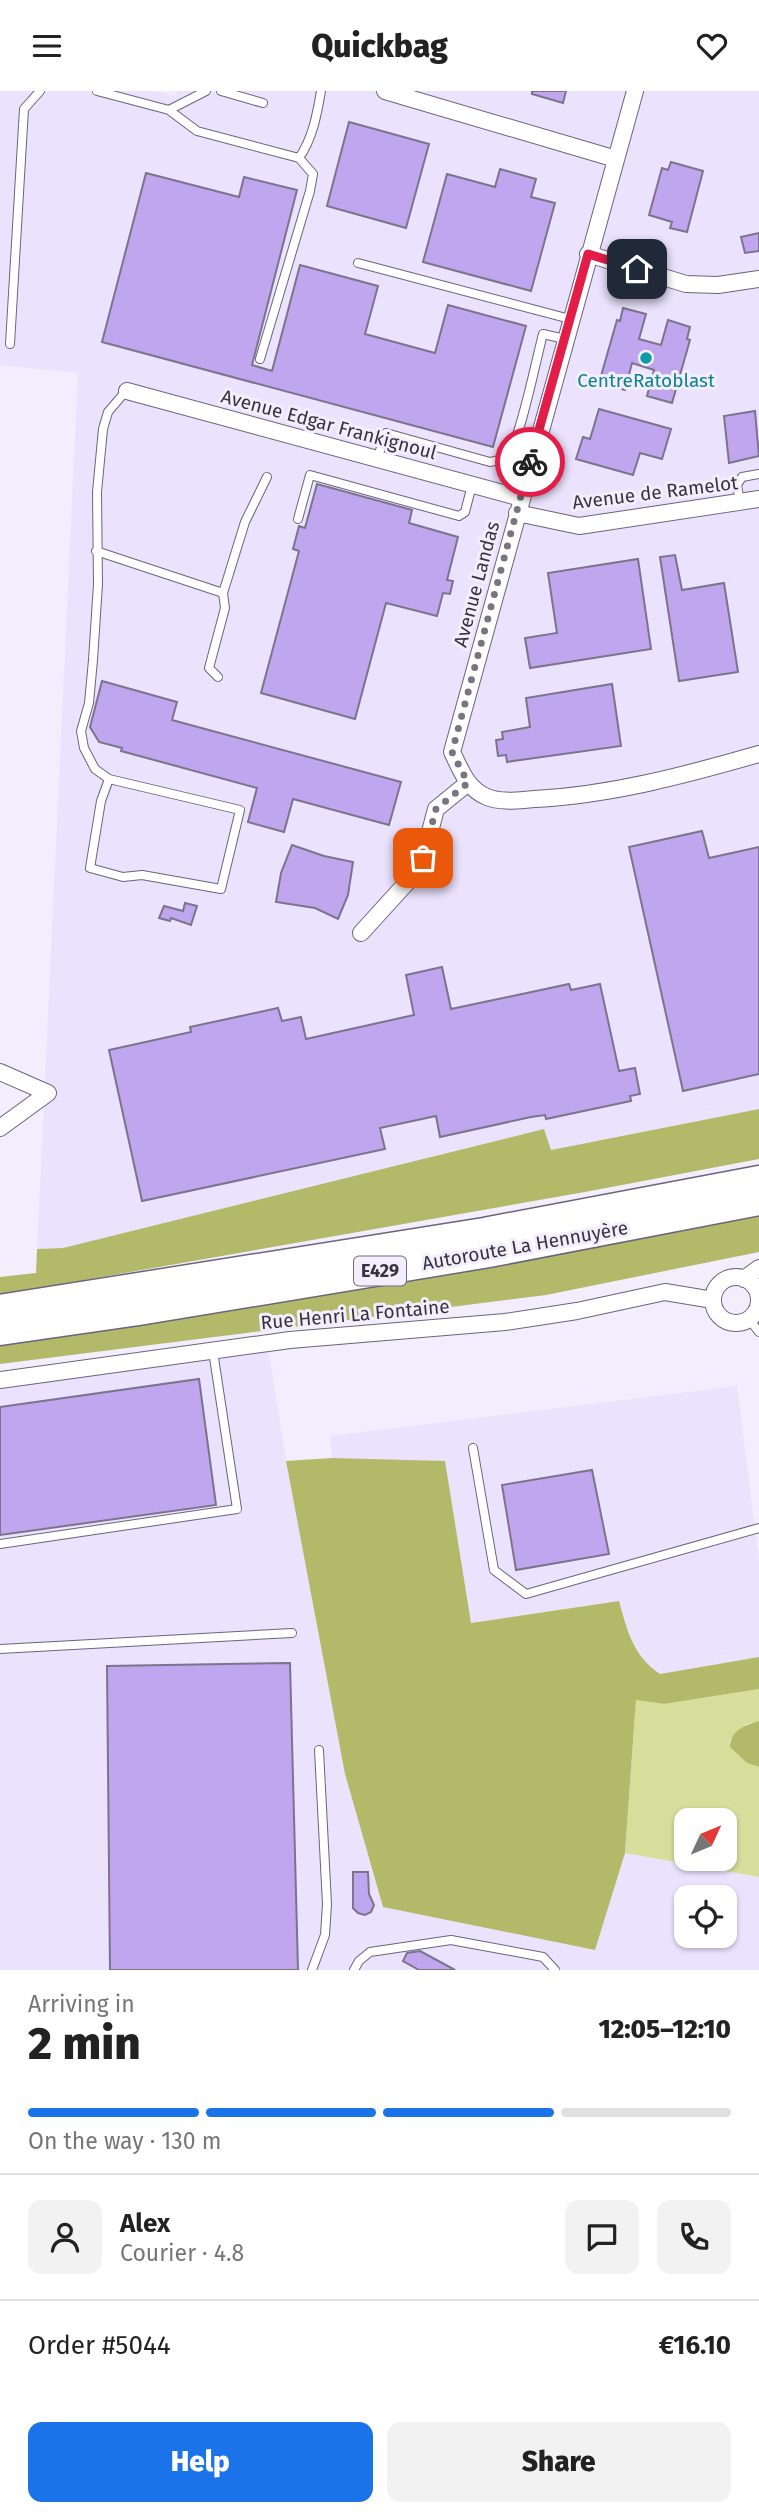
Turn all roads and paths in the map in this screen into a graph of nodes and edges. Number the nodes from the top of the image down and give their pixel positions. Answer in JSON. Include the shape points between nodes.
{"nodes":[{"id":1,"x":40,"y":91,"type":"edge"},
{"id":2,"x":97,"y":91,"type":"edge"},
{"id":3,"x":206,"y":91,"type":"edge"},
{"id":4,"x":220,"y":91,"type":"edge"},
{"id":5,"x":321,"y":91,"type":"edge"},
{"id":6,"x":385,"y":91,"type":"edge"},
{"id":7,"x":635,"y":91,"type":"edge"},
{"id":8,"x":263,"y":103,"type":"dead end"},
{"id":9,"x":169,"y":110,"type":"junction"},
{"id":10,"x":299,"y":158,"type":"junction"},
{"id":11,"x":616,"y":159,"type":"junction"},
{"id":12,"x":588,"y":254,"type":"junction"},
{"id":13,"x":358,"y":263,"type":"dead end"},
{"id":14,"x":759,"y":279,"type":"edge"},
{"id":15,"x":570,"y":319,"type":"junction"},
{"id":16,"x":565,"y":339,"type":"junction"},
{"id":17,"x":10,"y":344,"type":"dead end"},
{"id":18,"x":260,"y":359,"type":"dead end"},
{"id":19,"x":127,"y":391,"type":"joint"},
{"id":20,"x":377,"y":459,"type":"junction"},
{"id":21,"x":759,"y":474,"type":"edge"},
{"id":22,"x":267,"y":477,"type":"dead end"},
{"id":23,"x":472,"y":485,"type":"junction"},
{"id":24,"x":759,"y":499,"type":"edge"},
{"id":25,"x":740,"y":502,"type":"junction"},
{"id":26,"x":519,"y":506,"type":"junction"},
{"id":27,"x":298,"y":519,"type":"dead end"},
{"id":28,"x":96,"y":551,"type":"junction"},
{"id":29,"x":223,"y":593,"type":"junction"},
{"id":30,"x":218,"y":677,"type":"dead end"},
{"id":31,"x":759,"y":754,"type":"edge"},
{"id":32,"x":109,"y":779,"type":"junction"},
{"id":33,"x":468,"y":783,"type":"junction"},
{"id":34,"x":361,"y":933,"type":"dead end"},
{"id":35,"x":0,"y":1072,"type":"edge"},
{"id":36,"x":0,"y":1128,"type":"edge"},
{"id":37,"x":759,"y":1180,"type":"edge"},
{"id":38,"x":759,"y":1201,"type":"edge"},
{"id":39,"x":759,"y":1268,"type":"edge"},
{"id":40,"x":744,"y":1279,"type":"junction"},
{"id":41,"x":713,"y":1300,"type":"junction"},
{"id":42,"x":0,"y":1309,"type":"edge"},
{"id":43,"x":754,"y":1325,"type":"edge"},
{"id":44,"x":0,"y":1331,"type":"edge"},
{"id":45,"x":213,"y":1351,"type":"junction"},
{"id":46,"x":0,"y":1380,"type":"edge"},
{"id":47,"x":473,"y":1448,"type":"dead end"},
{"id":48,"x":759,"y":1528,"type":"edge"},
{"id":49,"x":0,"y":1544,"type":"edge"},
{"id":50,"x":292,"y":1633,"type":"dead end"},
{"id":51,"x":0,"y":1649,"type":"edge"},
{"id":52,"x":319,"y":1749,"type":"dead end"},
{"id":53,"x":312,"y":1970,"type":"edge"},
{"id":54,"x":354,"y":1970,"type":"edge"},
{"id":55,"x":555,"y":1970,"type":"edge"}],
"edges":[{"from":1,"to":17,"type":"lane","via":[[24,109]]},
{"from":2,"to":9,"type":"lane"},
{"from":3,"to":9,"type":"lane"},
{"from":4,"to":8,"type":"lane"},
{"from":5,"to":10,"type":"lane","via":[[307,146]]},
{"from":6,"to":11,"type":"street"},
{"from":7,"to":11,"type":"street","name":"Avenue Landas"},
{"from":9,"to":10,"type":"lane","via":[[197,131]]},
{"from":10,"to":18,"type":"lane","via":[[313,174],[310,191]]},
{"from":11,"to":12,"type":"street","name":"Avenue Landas"},
{"from":12,"to":14,"type":"street","via":[[686,284]]},
{"from":12,"to":15,"type":"street","name":"Avenue Landas"},
{"from":13,"to":15,"type":"lane"},
{"from":15,"to":16,"type":"street","name":"Avenue Landas"},
{"from":16,"to":20,"type":"lane","via":[[543,334],[518,430],[506,456],[490,462],[386,433]]},
{"from":16,"to":26,"type":"street","name":"Avenue Landas"},
{"from":19,"to":20,"type":"street","name":"Avenue Edgar Frankignoul"},
{"from":19,"to":28,"type":"lane","via":[[108,412],[103,429]]},
{"from":20,"to":23,"type":"street","name":"Avenue Edgar Frankignoul"},
{"from":21,"to":25,"type":"lane","via":[[742,477],[737,485]]},
{"from":22,"to":29,"type":"lane","via":[[245,522]]},
{"from":23,"to":26,"type":"street","name":"Avenue Edgar Frankignoul"},
{"from":23,"to":27,"type":"lane","via":[[465,512],[459,516],[310,475]]},
{"from":24,"to":25,"type":"street","name":"Avenue de Ramelot"},
{"from":25,"to":26,"type":"street","name":"Avenue de Ramelot","via":[[579,526]]},
{"from":26,"to":33,"type":"street","name":"Avenue Landas","via":[[452,752]]},
{"from":28,"to":29,"type":"lane"},
{"from":28,"to":32,"type":"lane","via":[[93,660],[81,731],[96,769]]},
{"from":29,"to":30,"type":"lane","via":[[225,608],[209,668]]},
{"from":31,"to":33,"type":"street","via":[[632,787],[547,798],[505,801],[487,797]]},
{"from":32,"to":32,"type":"lane","via":[[90,868],[123,877],[142,875],[221,889],[240,810]]},
{"from":33,"to":34,"type":"street","via":[[436,809],[423,858],[411,878]]},
{"from":35,"to":36,"type":"street","via":[[48,1093]]},
{"from":37,"to":42,"type":"highway","name":"Autoroute La Hennuyère","number":"E429","via":[[484,1232]]},
{"from":38,"to":44,"type":"highway","name":"Autoroute La Hennuyère","number":"E429","via":[[489,1254]]},
{"from":39,"to":40,"type":"street"},
{"from":40,"to":41,"type":"street","via":[[721,1283]]},
{"from":40,"to":43,"type":"street","via":[[755,1287],[759,1301]]},
{"from":41,"to":43,"type":"street","via":[[717,1313],[729,1322]]},
{"from":41,"to":45,"type":"street","name":"Rue Henri La Fontaine","via":[[665,1292],[505,1322]]},
{"from":45,"to":46,"type":"street","name":"Rue Henri La Fontaine"},
{"from":45,"to":49,"type":"lane","via":[[237,1509]]},
{"from":47,"to":48,"type":"lane","via":[[494,1570],[527,1594]]},
{"from":50,"to":51,"type":"lane"},
{"from":52,"to":53,"type":"lane","via":[[327,1904],[325,1935]]},
{"from":54,"to":55,"type":"lane","via":[[370,1952],[450,1940],[543,1957]]}]}
